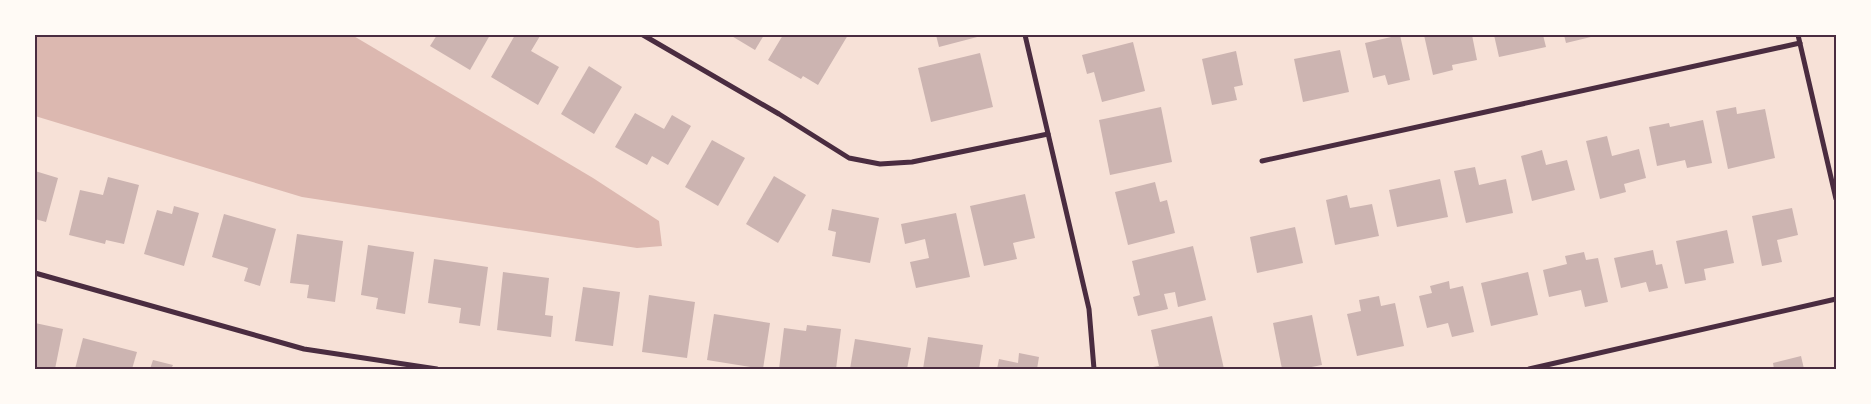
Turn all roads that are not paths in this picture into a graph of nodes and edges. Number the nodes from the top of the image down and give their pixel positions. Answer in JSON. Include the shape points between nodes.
{"nodes":[{"id":1,"x":643,"y":35,"type":"edge"},
{"id":2,"x":1025,"y":35,"type":"edge"},
{"id":3,"x":1798,"y":35,"type":"edge"},
{"id":4,"x":1800,"y":43,"type":"junction"},
{"id":5,"x":1048,"y":134,"type":"junction"},
{"id":6,"x":1262,"y":162,"type":"dead end"},
{"id":7,"x":1836,"y":199,"type":"edge"},
{"id":8,"x":35,"y":273,"type":"edge"},
{"id":9,"x":1836,"y":299,"type":"edge"},
{"id":10,"x":437,"y":369,"type":"edge"},
{"id":11,"x":1094,"y":369,"type":"edge"},
{"id":12,"x":1529,"y":369,"type":"edge"}],
"edges":[{"from":1,"to":5,"type":"street","via":[[849,158],[880,164],[912,162]]},
{"from":2,"to":5,"type":"street"},
{"from":3,"to":4,"type":"street"},
{"from":4,"to":6,"type":"street"},
{"from":4,"to":7,"type":"street"},
{"from":5,"to":11,"type":"street","via":[[1089,309]]},
{"from":8,"to":10,"type":"street","via":[[304,349]]},
{"from":9,"to":12,"type":"street"}]}
